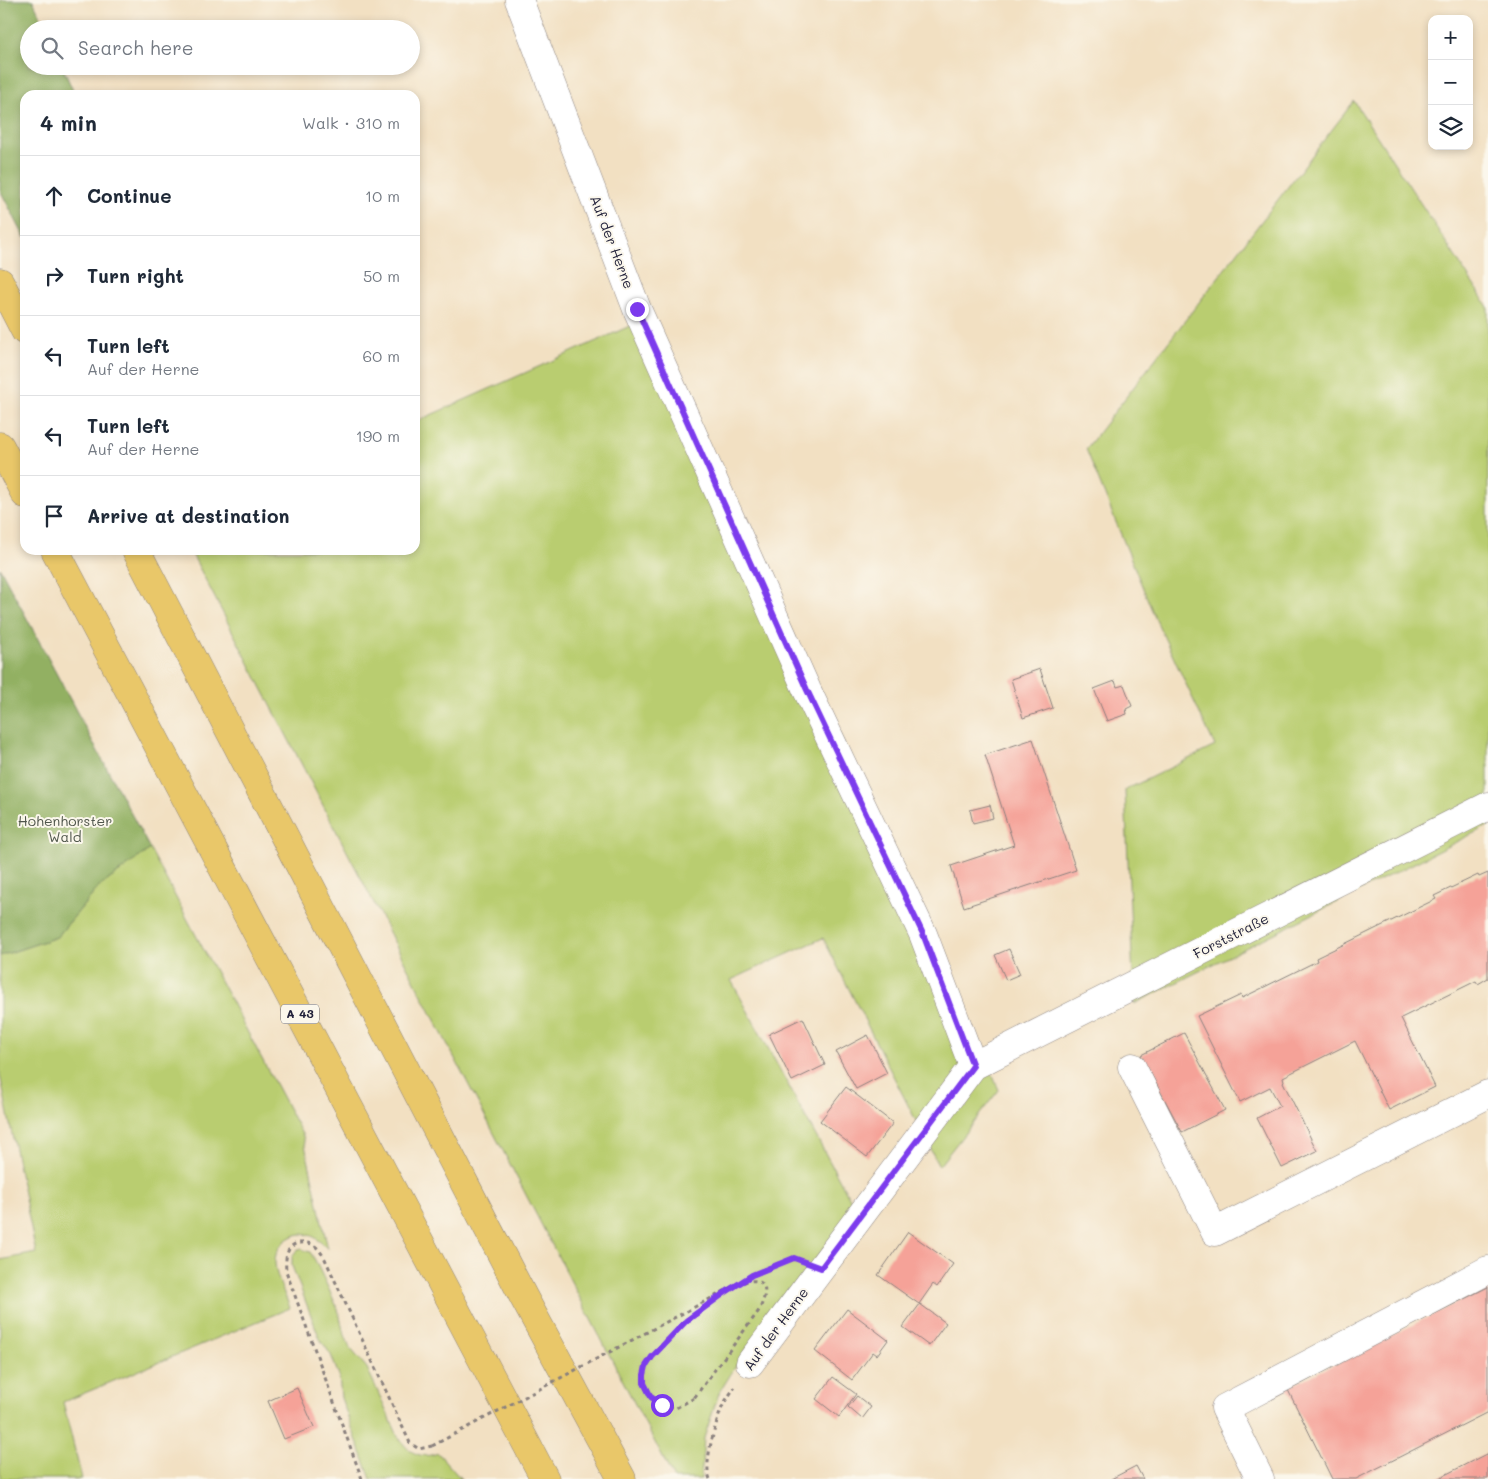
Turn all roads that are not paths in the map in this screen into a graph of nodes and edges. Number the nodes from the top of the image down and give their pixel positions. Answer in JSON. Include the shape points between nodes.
{"nodes":[{"id":1,"x":519,"y":0,"type":"edge"},
{"id":2,"x":0,"y":282,"type":"edge"},
{"id":3,"x":20,"y":322,"type":"edge"},
{"id":4,"x":0,"y":446,"type":"edge"},
{"id":5,"x":20,"y":484,"type":"edge"},
{"id":6,"x":58,"y":555,"type":"edge"},
{"id":7,"x":139,"y":555,"type":"edge"},
{"id":8,"x":1488,"y":806,"type":"edge"},
{"id":9,"x":973,"y":1066,"type":"junction"},
{"id":10,"x":1132,"y":1067,"type":"dead end"},
{"id":11,"x":1488,"y":1094,"type":"edge"},
{"id":12,"x":1488,"y":1270,"type":"edge"},
{"id":13,"x":750,"y":1363,"type":"road end"},
{"id":14,"x":546,"y":1479,"type":"edge"},
{"id":15,"x":622,"y":1479,"type":"edge"},
{"id":16,"x":1260,"y":1479,"type":"edge"}],
"edges":[{"from":1,"to":9,"type":"street","name":"Auf der Herne","via":[[637,309],[807,690],[923,934]]},
{"from":2,"to":3,"type":"highway"},
{"from":4,"to":5,"type":"highway"},
{"from":6,"to":14,"type":"highway","number":"A 43"},
{"from":7,"to":15,"type":"highway","via":[[515,1281]]},
{"from":8,"to":9,"type":"street","name":"Forststraße"},
{"from":9,"to":13,"type":"street","name":"Auf der Herne"},
{"from":10,"to":11,"type":"street","via":[[1215,1232]]},
{"from":12,"to":16,"type":"street","via":[[1225,1408]]}]}
